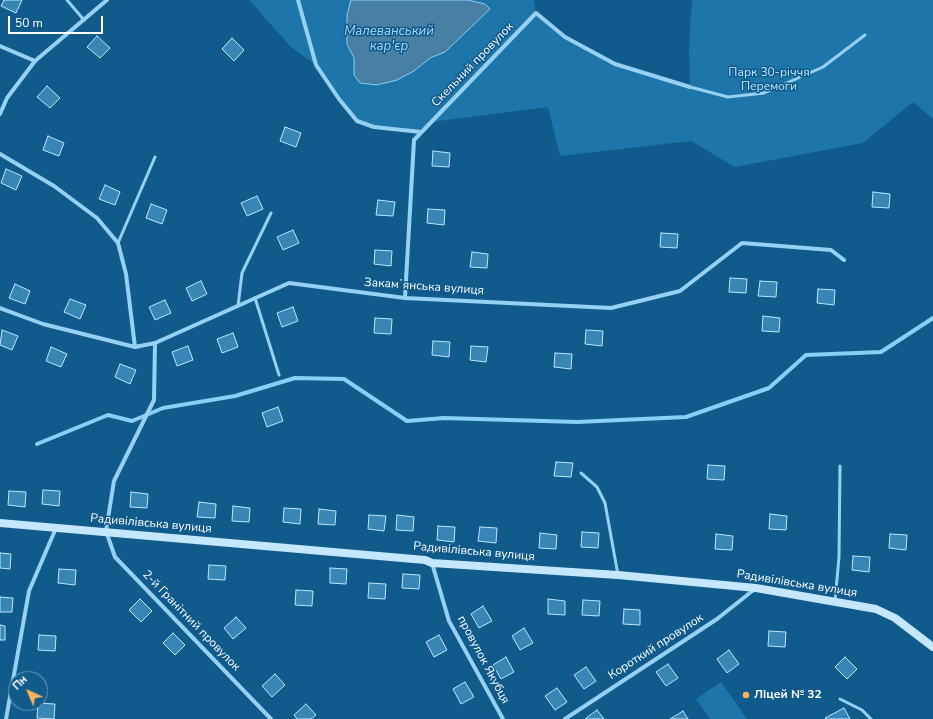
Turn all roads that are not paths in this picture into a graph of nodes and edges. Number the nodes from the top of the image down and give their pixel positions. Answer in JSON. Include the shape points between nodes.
{"nodes":[{"id":1,"x":67,"y":0,"type":"edge"},
{"id":2,"x":107,"y":0,"type":"edge"},
{"id":3,"x":298,"y":0,"type":"edge"},
{"id":4,"x":84,"y":20,"type":"junction"},
{"id":5,"x":865,"y":35,"type":"dead end"},
{"id":6,"x":0,"y":46,"type":"edge"},
{"id":7,"x":36,"y":61,"type":"junction"},
{"id":8,"x":690,"y":87,"type":"joint"},
{"id":9,"x":0,"y":114,"type":"edge"},
{"id":10,"x":422,"y":132,"type":"junction"},
{"id":11,"x":0,"y":154,"type":"edge"},
{"id":12,"x":155,"y":157,"type":"dead end"},
{"id":13,"x":271,"y":213,"type":"dead end"},
{"id":14,"x":118,"y":243,"type":"junction"},
{"id":15,"x":844,"y":260,"type":"dead end"},
{"id":16,"x":255,"y":298,"type":"junction"},
{"id":17,"x":405,"y":298,"type":"junction"},
{"id":18,"x":238,"y":306,"type":"junction"},
{"id":19,"x":0,"y":308,"type":"edge"},
{"id":20,"x":155,"y":343,"type":"junction"},
{"id":21,"x":135,"y":347,"type":"junction"},
{"id":22,"x":279,"y":375,"type":"dead end"},
{"id":23,"x":840,"y":466,"type":"dead end"},
{"id":24,"x":581,"y":473,"type":"dead end"},
{"id":25,"x":0,"y":523,"type":"edge"},
{"id":26,"x":56,"y":528,"type":"junction"},
{"id":27,"x":106,"y":531,"type":"junction"},
{"id":28,"x":432,"y":563,"type":"junction"},
{"id":29,"x":618,"y":575,"type":"junction"},
{"id":30,"x":756,"y":588,"type":"junction"},
{"id":31,"x":835,"y":601,"type":"junction"},
{"id":32,"x":933,"y":647,"type":"edge"},
{"id":33,"x":840,"y":699,"type":"dead end"},
{"id":34,"x":6,"y":719,"type":"edge"},
{"id":35,"x":271,"y":719,"type":"edge"},
{"id":36,"x":503,"y":719,"type":"edge"},
{"id":37,"x":565,"y":719,"type":"edge"},
{"id":38,"x":871,"y":719,"type":"edge"}],
"edges":[{"from":1,"to":4,"type":"lane"},
{"from":2,"to":4,"type":"street"},
{"from":3,"to":10,"type":"street","via":[[316,65],[357,121],[374,127]]},
{"from":4,"to":7,"type":"street"},
{"from":5,"to":8,"type":"lane","via":[[823,67],[764,93],[728,97]]},
{"from":6,"to":7,"type":"street"},
{"from":7,"to":9,"type":"street","via":[[7,98]]},
{"from":8,"to":10,"type":"street","name":"Скельний провулок","via":[[615,64],[565,37],[536,13]]},
{"from":10,"to":17,"type":"street","name":"Скельний провулок","via":[[414,140]]},
{"from":11,"to":14,"type":"street","via":[[54,186],[97,218]]},
{"from":12,"to":14,"type":"lane"},
{"from":13,"to":18,"type":"lane","via":[[242,273]]},
{"from":14,"to":21,"type":"street","via":[[126,274]]},
{"from":15,"to":17,"type":"street","name":"Закамʼянська вулиця","via":[[831,250],[742,243],[680,291],[611,308]]},
{"from":16,"to":17,"type":"street","name":"Закамʼянська вулиця","via":[[289,283]]},
{"from":16,"to":18,"type":"street","name":"Закамʼянська вулиця"},
{"from":16,"to":22,"type":"lane"},
{"from":18,"to":20,"type":"street","name":"Закамʼянська вулиця"},
{"from":19,"to":21,"type":"street","name":"Закамʼянська вулиця","via":[[43,324]]},
{"from":20,"to":21,"type":"street","name":"Закамʼянська вулиця"},
{"from":20,"to":27,"type":"street","via":[[154,400],[114,481]]},
{"from":23,"to":31,"type":"lane","via":[[839,557]]},
{"from":24,"to":29,"type":"lane","via":[[597,487],[605,503]]},
{"from":25,"to":26,"type":"street","name":"Радивілівська вулиця"},
{"from":26,"to":27,"type":"street","name":"Радивілівська вулиця"},
{"from":26,"to":34,"type":"street","via":[[29,591]]},
{"from":27,"to":28,"type":"street","name":"Радивілівська вулиця","via":[[425,560]]},
{"from":27,"to":35,"type":"street","name":"2-й Гранітний провулок","via":[[115,557]]},
{"from":28,"to":29,"type":"street","name":"Радивілівська вулиця"},
{"from":28,"to":36,"type":"street","name":"провулок Якубця","via":[[449,621]]},
{"from":29,"to":30,"type":"street","name":"Радивілівська вулиця"},
{"from":30,"to":31,"type":"street","name":"Радивілівська вулиця"},
{"from":30,"to":37,"type":"street","name":"Короткий провулок","via":[[717,619]]},
{"from":31,"to":32,"type":"street","name":"Радивілівська вулиця","via":[[876,610],[895,618]]},
{"from":33,"to":38,"type":"lane","via":[[862,710]]}]}
